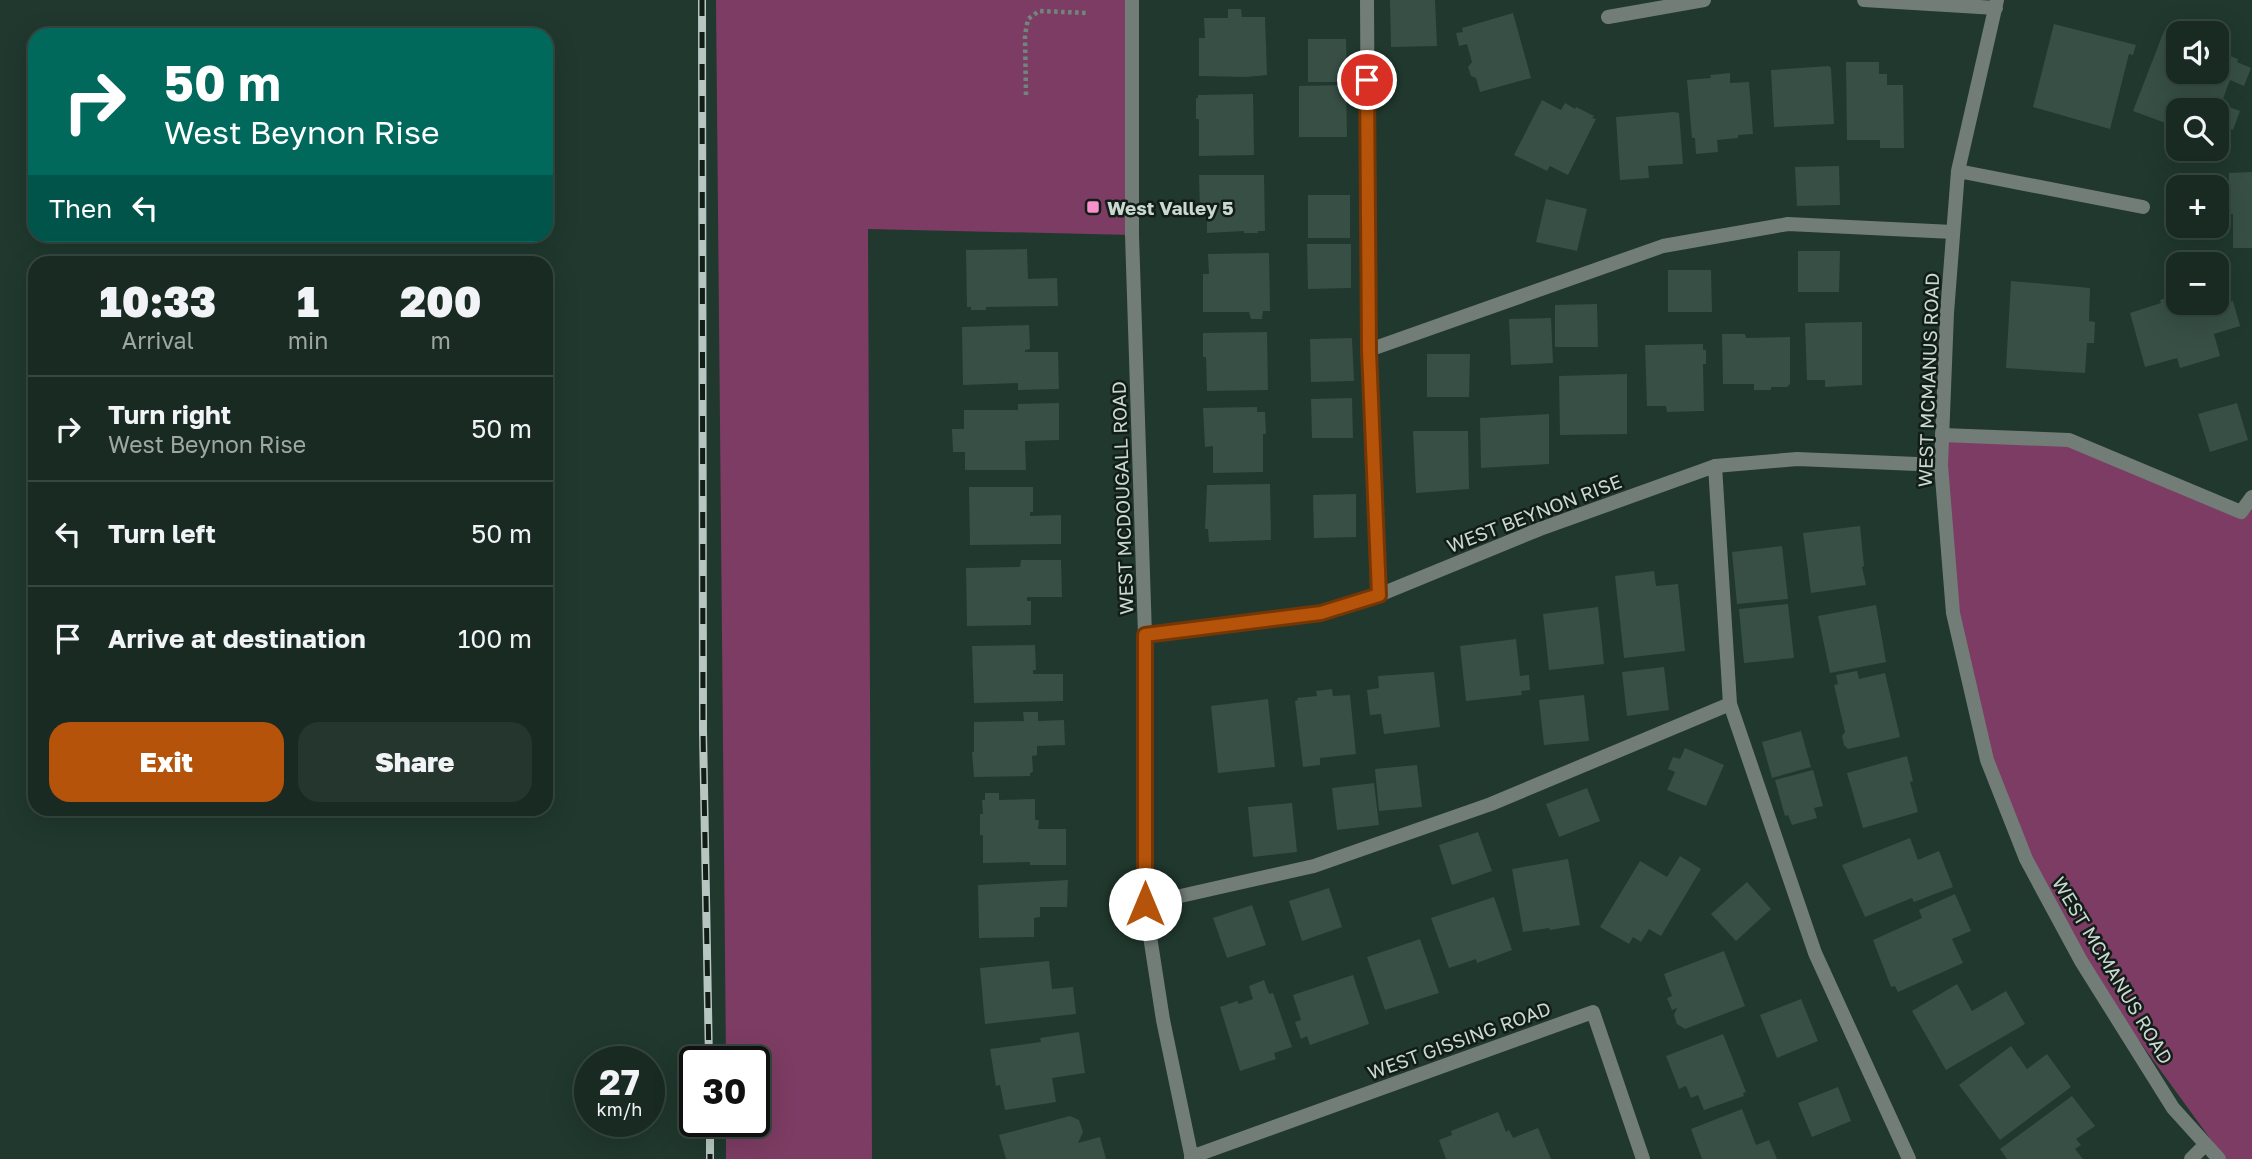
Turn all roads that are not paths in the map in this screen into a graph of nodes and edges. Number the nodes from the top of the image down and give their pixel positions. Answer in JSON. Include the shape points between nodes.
{"nodes":[{"id":1,"x":1132,"y":0,"type":"edge"},
{"id":2,"x":1367,"y":0,"type":"edge"},
{"id":3,"x":1704,"y":0,"type":"edge"},
{"id":4,"x":1864,"y":0,"type":"edge"},
{"id":5,"x":1996,"y":4,"type":"edge"},
{"id":6,"x":1608,"y":17,"type":"dead end"},
{"id":7,"x":1958,"y":171,"type":"junction"},
{"id":8,"x":2143,"y":207,"type":"dead end"},
{"id":9,"x":1953,"y":232,"type":"junction"},
{"id":10,"x":1369,"y":350,"type":"junction"},
{"id":11,"x":1942,"y":435,"type":"junction"},
{"id":12,"x":1941,"y":465,"type":"junction"},
{"id":13,"x":1715,"y":466,"type":"junction"},
{"id":14,"x":2252,"y":497,"type":"edge"},
{"id":15,"x":1379,"y":595,"type":"junction"},
{"id":16,"x":1145,"y":635,"type":"junction"},
{"id":17,"x":1730,"y":704,"type":"junction"},
{"id":18,"x":1145,"y":904,"type":"junction"},
{"id":19,"x":2205,"y":1145,"type":"junction"},
{"id":20,"x":1191,"y":1158,"type":"edge"},
{"id":21,"x":1643,"y":1159,"type":"edge"},
{"id":22,"x":1909,"y":1159,"type":"edge"},
{"id":23,"x":2191,"y":1159,"type":"edge"},
{"id":24,"x":2219,"y":1159,"type":"edge"}],
"edges":[{"from":1,"to":16,"type":"street","name":"WEST MCDOUGALL ROAD","via":[[1132,235]]},
{"from":2,"to":10,"type":"street"},
{"from":3,"to":6,"type":"street"},
{"from":4,"to":5,"type":"street"},
{"from":5,"to":7,"type":"street","name":"WEST MCMANUS ROAD"},
{"from":7,"to":8,"type":"street"},
{"from":7,"to":9,"type":"street","name":"WEST MCMANUS ROAD"},
{"from":9,"to":10,"type":"street","via":[[1788,224],[1664,246]]},
{"from":9,"to":11,"type":"street","name":"WEST MCMANUS ROAD"},
{"from":10,"to":15,"type":"street"},
{"from":11,"to":12,"type":"street","name":"WEST MCMANUS ROAD"},
{"from":11,"to":14,"type":"street","via":[[2068,440],[2241,512]]},
{"from":12,"to":13,"type":"street","name":"WEST BEYNON RISE","via":[[1797,459]]},
{"from":12,"to":19,"type":"street","name":"WEST MCMANUS ROAD","via":[[1952,613],[1987,760],[2026,859],[2081,961],[2173,1108]]},
{"from":13,"to":15,"type":"street","name":"WEST BEYNON RISE","via":[[1540,529]]},
{"from":13,"to":17,"type":"street"},
{"from":15,"to":16,"type":"street","name":"WEST BEYNON RISE","via":[[1321,613]]},
{"from":16,"to":18,"type":"street","name":"WEST MCDOUGALL ROAD"},
{"from":17,"to":18,"type":"street","via":[[1490,804],[1314,866]]},
{"from":17,"to":22,"type":"street","via":[[1815,953]]},
{"from":18,"to":20,"type":"street","name":"WEST MCDOUGALL ROAD"},
{"from":19,"to":23,"type":"street"},
{"from":19,"to":24,"type":"street","name":"WEST MCMANUS ROAD"},
{"from":20,"to":21,"type":"street","name":"WEST GISSING ROAD","via":[[1593,1012]]}]}
